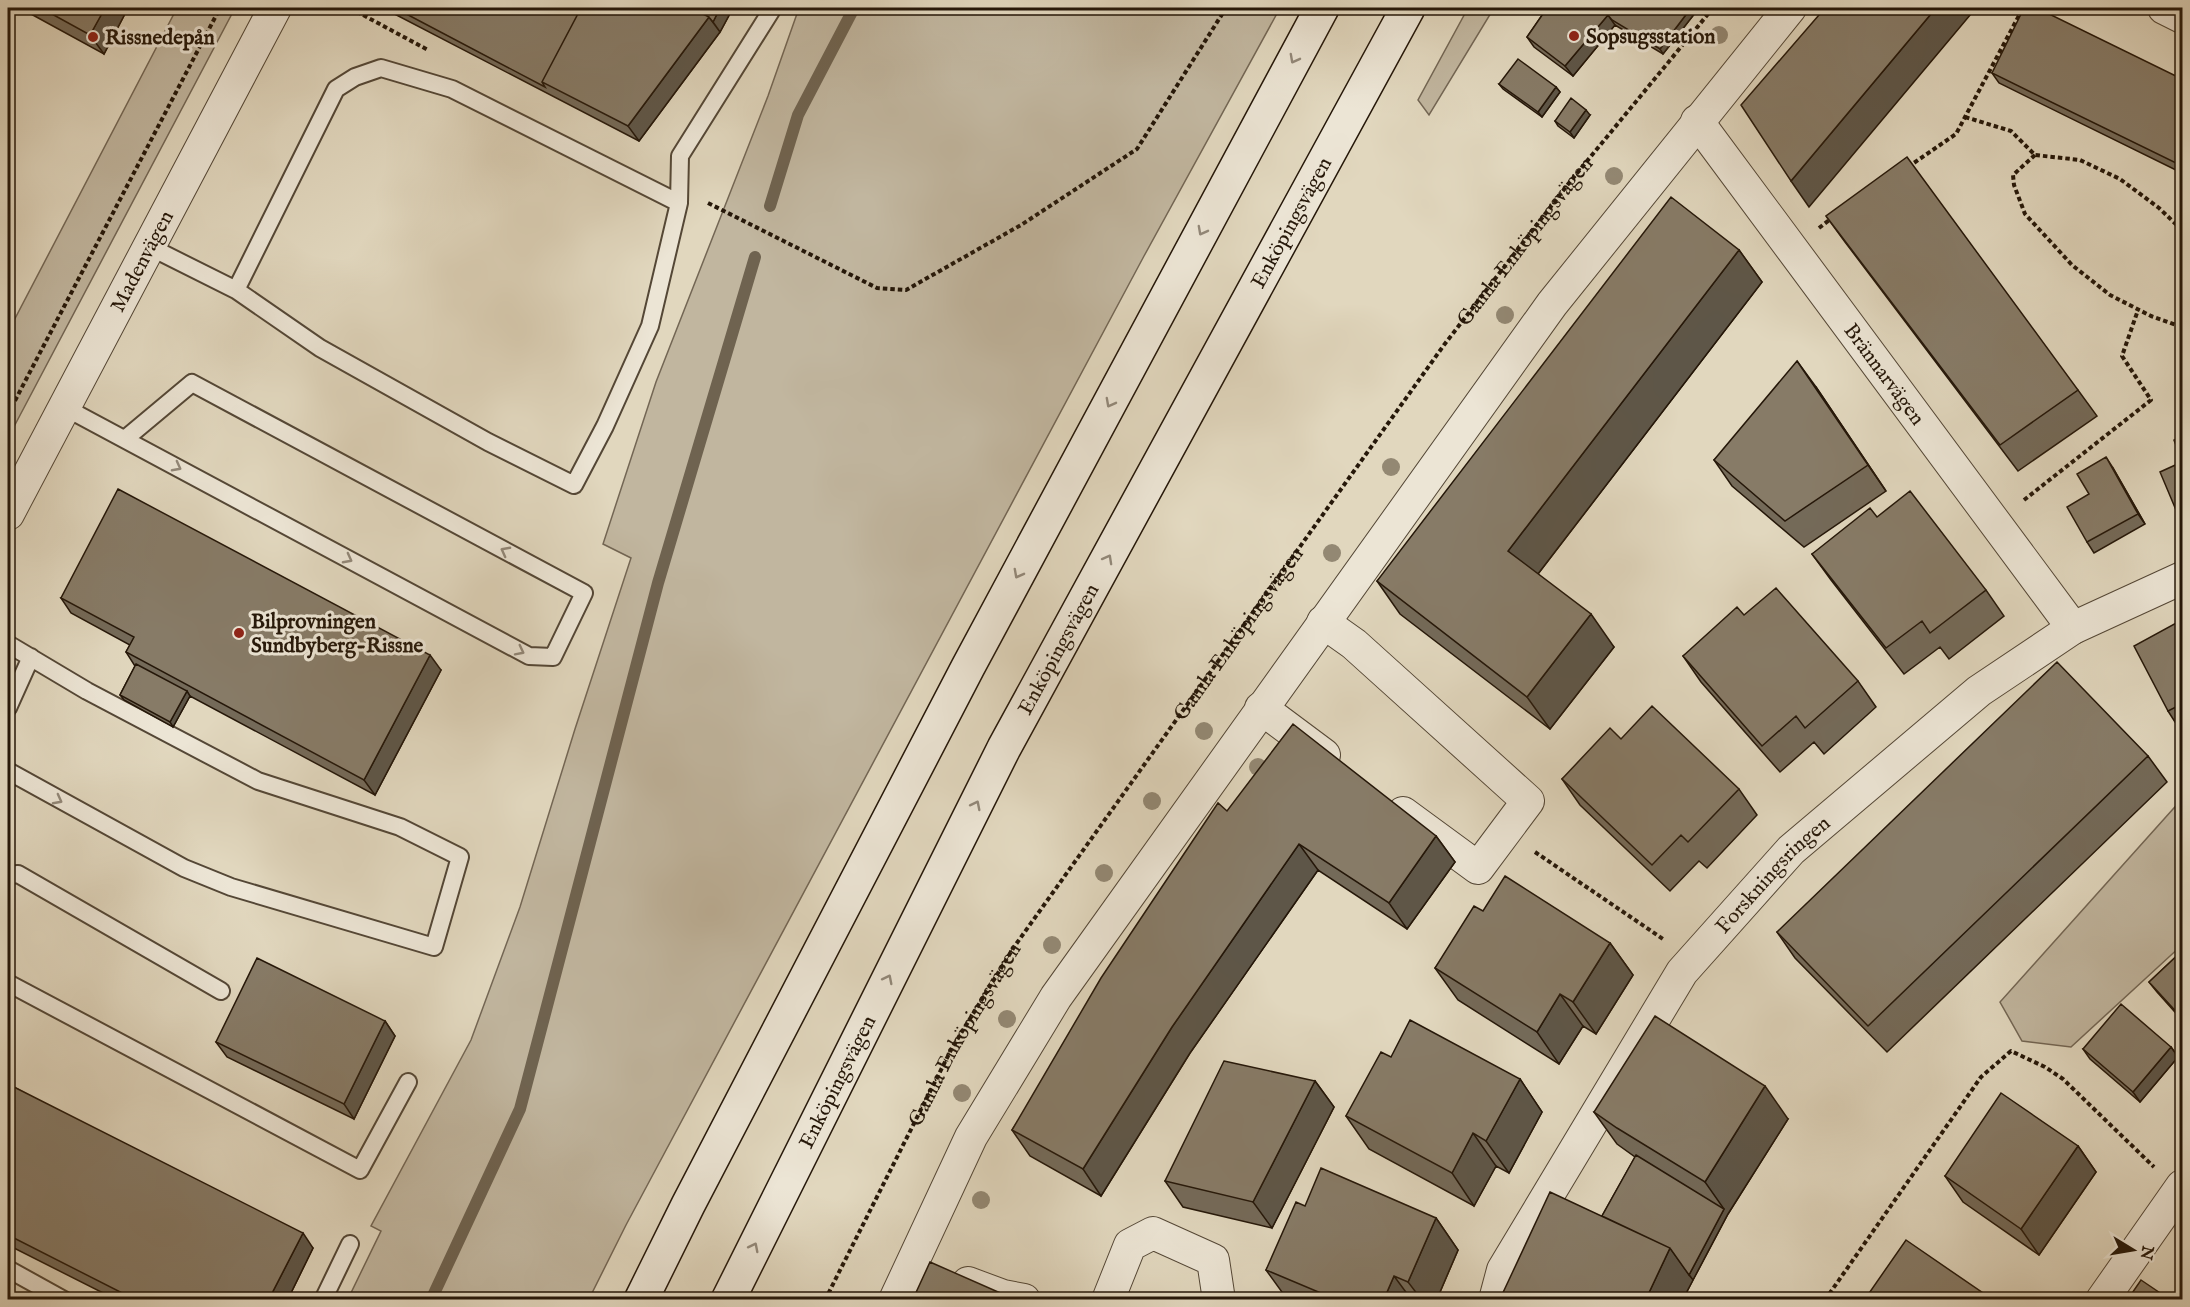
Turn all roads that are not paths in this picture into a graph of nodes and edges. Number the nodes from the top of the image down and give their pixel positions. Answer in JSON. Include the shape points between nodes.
{"nodes":[{"id":1,"x":275,"y":8,"type":"edge"},
{"id":2,"x":773,"y":8,"type":"edge"},
{"id":3,"x":1322,"y":8,"type":"edge"},
{"id":4,"x":1408,"y":8,"type":"edge"},
{"id":5,"x":1790,"y":8,"type":"edge"},
{"id":6,"x":2164,"y":8,"type":"edge"},
{"id":7,"x":2182,"y":17,"type":"edge"},
{"id":8,"x":1697,"y":121,"type":"junction"},
{"id":9,"x":680,"y":196,"type":"junction"},
{"id":10,"x":148,"y":246,"type":"junction"},
{"id":11,"x":236,"y":290,"type":"junction"},
{"id":12,"x":64,"y":407,"type":"junction"},
{"id":13,"x":125,"y":439,"type":"junction"},
{"id":14,"x":8,"y":514,"type":"edge"},
{"id":15,"x":2182,"y":578,"type":"edge"},
{"id":16,"x":1323,"y":622,"type":"junction"},
{"id":17,"x":2073,"y":628,"type":"junction"},
{"id":18,"x":8,"y":644,"type":"edge"},
{"id":19,"x":31,"y":657,"type":"junction"},
{"id":20,"x":8,"y":708,"type":"edge"},
{"id":21,"x":1262,"y":708,"type":"junction"},
{"id":22,"x":8,"y":771,"type":"edge"},
{"id":23,"x":1348,"y":772,"type":"edge"},
{"id":24,"x":1376,"y":793,"type":"edge"},
{"id":25,"x":8,"y":875,"type":"edge"},
{"id":26,"x":8,"y":983,"type":"edge"},
{"id":27,"x":221,"y":991,"type":"dead end"},
{"id":28,"x":408,"y":1082,"type":"dead end"},
{"id":29,"x":2181,"y":1188,"type":"edge"},
{"id":30,"x":350,"y":1244,"type":"dead end"},
{"id":31,"x":911,"y":1261,"type":"junction"},
{"id":32,"x":8,"y":1269,"type":"edge"},
{"id":33,"x":64,"y":1299,"type":"edge"},
{"id":34,"x":323,"y":1299,"type":"edge"},
{"id":35,"x":641,"y":1299,"type":"edge"},
{"id":36,"x":728,"y":1299,"type":"edge"},
{"id":37,"x":895,"y":1299,"type":"edge"},
{"id":38,"x":1024,"y":1299,"type":"edge"},
{"id":39,"x":1108,"y":1299,"type":"edge"},
{"id":40,"x":1219,"y":1299,"type":"edge"},
{"id":41,"x":1495,"y":1299,"type":"edge"},
{"id":42,"x":2102,"y":1299,"type":"edge"}],
"edges":[{"from":1,"to":10,"type":"street","name":"Madenvägen"},
{"from":2,"to":9,"type":"lane","via":[[680,156]]},
{"from":3,"to":35,"type":"main road","one_way":true,"via":[[968,667]]},
{"from":36,"to":4,"type":"main road","name":"Enköpingsvägen","one_way":true,"via":[[1004,748]]},
{"from":5,"to":8,"type":"street"},
{"from":6,"to":7,"type":"street"},
{"from":8,"to":16,"type":"street","via":[[1552,304]]},
{"from":8,"to":17,"type":"street","name":"Brännarvägen"},
{"from":9,"to":11,"type":"lane","via":[[452,89],[381,68],[336,89]]},
{"from":9,"to":11,"type":"lane","via":[[650,326],[574,485],[320,348]]},
{"from":10,"to":11,"type":"lane"},
{"from":10,"to":12,"type":"street","name":"Madenvägen"},
{"from":12,"to":13,"type":"lane"},
{"from":12,"to":14,"type":"street","name":"Madenvägen"},
{"from":13,"to":13,"type":"lane","one_way":true,"via":[[528,656],[553,657],[584,593],[192,383]]},
{"from":15,"to":17,"type":"street","name":"Forskningsringen"},
{"from":16,"to":21,"type":"street"},
{"from":16,"to":24,"type":"street","via":[[1354,644],[1528,801],[1478,868]]},
{"from":17,"to":41,"type":"street","name":"Forskningsringen","via":[[1979,691],[1791,850],[1682,972],[1503,1270]]},
{"from":18,"to":19,"type":"lane"},
{"from":19,"to":20,"type":"lane"},
{"from":22,"to":19,"type":"lane","one_way":true,"via":[[184,868],[231,888],[434,947],[460,857],[400,826],[258,781]]},
{"from":21,"to":23,"type":"street"},
{"from":21,"to":31,"type":"street","via":[[1056,996],[971,1137]]},
{"from":25,"to":27,"type":"lane","via":[[18,874]]},
{"from":26,"to":28,"type":"lane","via":[[360,1170]]},
{"from":29,"to":42,"type":"street"},
{"from":30,"to":34,"type":"lane"},
{"from":31,"to":37,"type":"street"},
{"from":31,"to":38,"type":"street","via":[[1003,1296]]},
{"from":32,"to":33,"type":"lane"},
{"from":39,"to":40,"type":"street","via":[[1130,1245],[1153,1233],[1213,1260]]}]}
